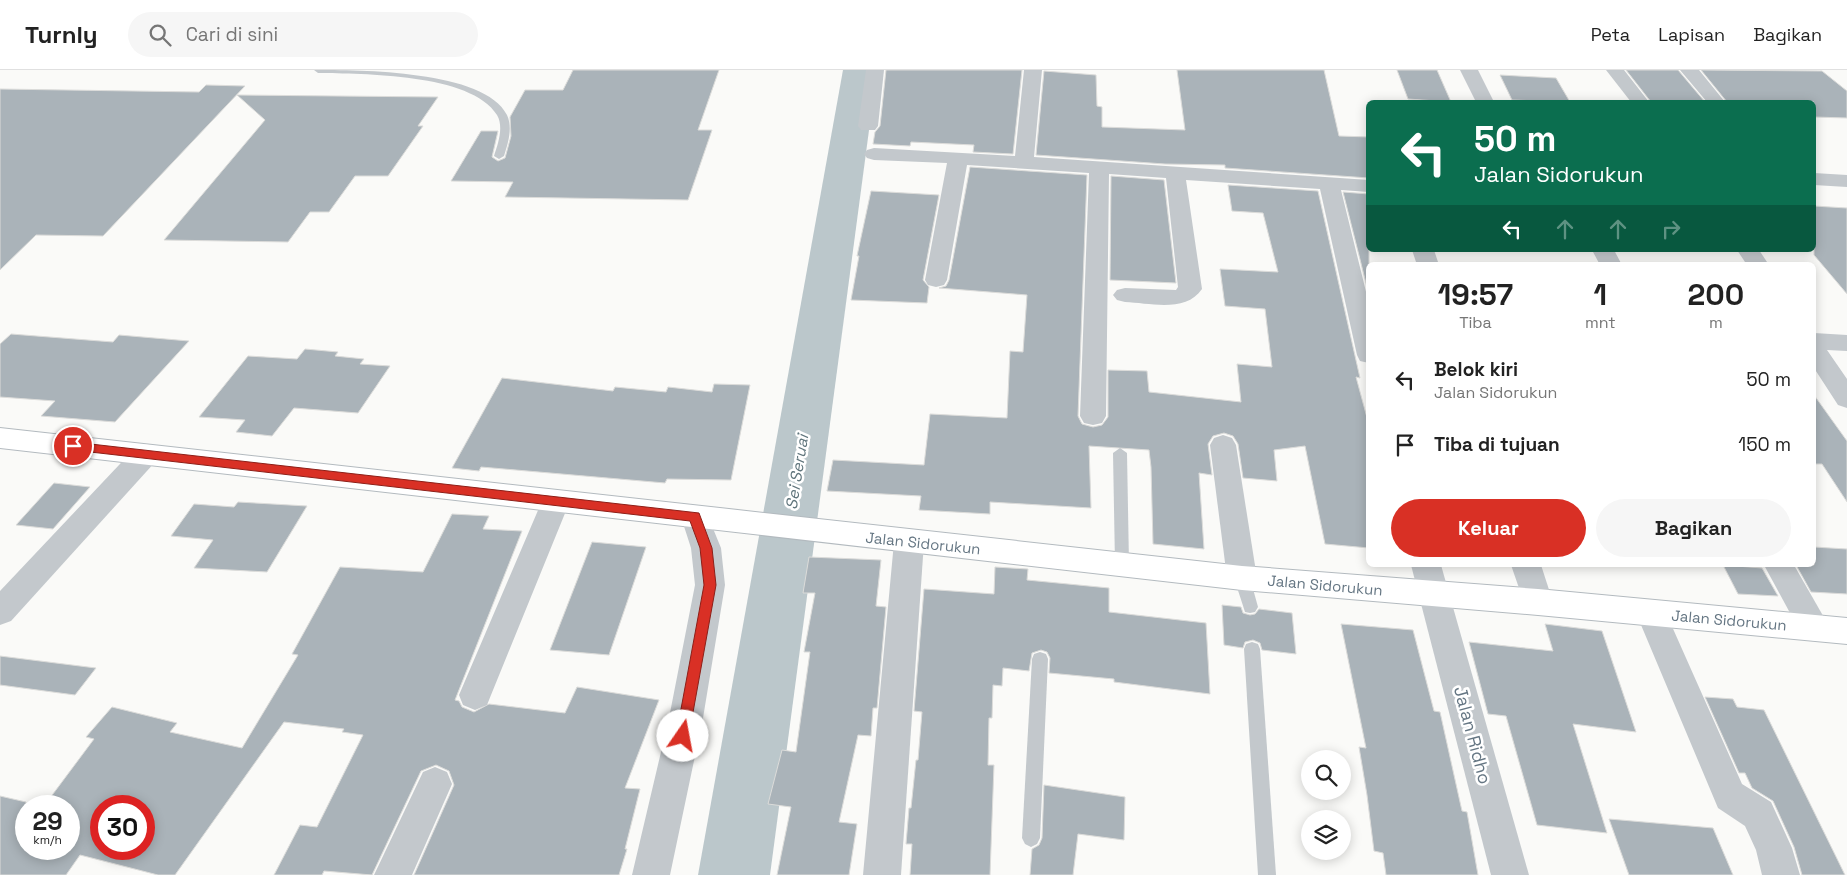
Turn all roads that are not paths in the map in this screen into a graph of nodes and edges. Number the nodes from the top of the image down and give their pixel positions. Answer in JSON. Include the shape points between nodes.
{"nodes":[{"id":1,"x":318,"y":70,"type":"edge"},
{"id":2,"x":875,"y":70,"type":"edge"},
{"id":3,"x":1033,"y":70,"type":"edge"},
{"id":4,"x":1468,"y":70,"type":"edge"},
{"id":5,"x":1615,"y":70,"type":"edge"},
{"id":6,"x":1689,"y":70,"type":"edge"},
{"id":7,"x":409,"y":71,"type":"edge"},
{"id":8,"x":1484,"y":100,"type":"edge"},
{"id":9,"x":1638,"y":100,"type":"edge"},
{"id":10,"x":1714,"y":100,"type":"edge"},
{"id":11,"x":868,"y":126,"type":"dead end"},
{"id":12,"x":874,"y":154,"type":"dead end"},
{"id":13,"x":499,"y":156,"type":"dead end"},
{"id":14,"x":958,"y":158,"type":"junction"},
{"id":15,"x":1024,"y":162,"type":"junction"},
{"id":16,"x":1099,"y":167,"type":"junction"},
{"id":17,"x":1175,"y":172,"type":"junction"},
{"id":18,"x":1816,"y":179,"type":"edge"},
{"id":19,"x":1847,"y":181,"type":"edge"},
{"id":20,"x":1329,"y":184,"type":"junction"},
{"id":21,"x":1366,"y":186,"type":"edge"},
{"id":22,"x":936,"y":280,"type":"dead end"},
{"id":23,"x":1125,"y":295,"type":"dead end"},
{"id":24,"x":1816,"y":341,"type":"edge"},
{"id":25,"x":1366,"y":342,"type":"edge"},
{"id":26,"x":1847,"y":343,"type":"edge"},
{"id":27,"x":1816,"y":352,"type":"edge"},
{"id":28,"x":1847,"y":399,"type":"edge"},
{"id":29,"x":1093,"y":416,"type":"dead end"},
{"id":30,"x":0,"y":438,"type":"edge"},
{"id":31,"x":1223,"y":445,"type":"dead end"},
{"id":32,"x":1120,"y":453,"type":"dead end"},
{"id":33,"x":146,"y":454,"type":"junction"},
{"id":34,"x":556,"y":502,"type":"junction"},
{"id":35,"x":706,"y":518,"type":"junction"},
{"id":36,"x":909,"y":542,"type":"junction"},
{"id":37,"x":1122,"y":564,"type":"junction"},
{"id":38,"x":1527,"y":567,"type":"edge"},
{"id":39,"x":1780,"y":567,"type":"edge"},
{"id":40,"x":1242,"y":578,"type":"junction"},
{"id":41,"x":1430,"y":580,"type":"edge"},
{"id":42,"x":1538,"y":602,"type":"junction"},
{"id":43,"x":1250,"y":608,"type":"dead end"},
{"id":44,"x":0,"y":612,"type":"edge"},
{"id":45,"x":1650,"y":613,"type":"junction"},
{"id":46,"x":1814,"y":628,"type":"junction"},
{"id":47,"x":1847,"y":631,"type":"edge"},
{"id":48,"x":1252,"y":649,"type":"dead end"},
{"id":49,"x":1040,"y":659,"type":"dead end"},
{"id":50,"x":475,"y":695,"type":"dead end"},
{"id":51,"x":435,"y":784,"type":"dead end"},
{"id":52,"x":1031,"y":838,"type":"dead end"},
{"id":53,"x":393,"y":875,"type":"edge"},
{"id":54,"x":651,"y":875,"type":"edge"},
{"id":55,"x":882,"y":875,"type":"edge"},
{"id":56,"x":1267,"y":875,"type":"edge"},
{"id":57,"x":1510,"y":875,"type":"edge"},
{"id":58,"x":1780,"y":875,"type":"edge"}],
"edges":[{"from":1,"to":7,"type":"lane"},
{"from":2,"to":11,"type":"street"},
{"from":3,"to":15,"type":"street"},
{"from":4,"to":8,"type":"street"},
{"from":5,"to":9,"type":"street"},
{"from":6,"to":10,"type":"street"},
{"from":7,"to":13,"type":"lane","via":[[447,77],[471,85],[499,106],[505,137]]},
{"from":12,"to":14,"type":"street"},
{"from":14,"to":15,"type":"street"},
{"from":14,"to":22,"type":"street"},
{"from":15,"to":16,"type":"street"},
{"from":16,"to":17,"type":"street"},
{"from":16,"to":29,"type":"street"},
{"from":17,"to":20,"type":"street"},
{"from":17,"to":23,"type":"street","via":[[1190,289],[1177,297]]},
{"from":18,"to":19,"type":"street"},
{"from":20,"to":21,"type":"street"},
{"from":20,"to":25,"type":"street"},
{"from":24,"to":26,"type":"street"},
{"from":27,"to":28,"type":"street"},
{"from":30,"to":33,"type":"street","name":"Jalan Sidorukun"},
{"from":31,"to":40,"type":"street"},
{"from":32,"to":37,"type":"lane"},
{"from":33,"to":34,"type":"street","name":"Jalan Sidorukun"},
{"from":33,"to":44,"type":"street"},
{"from":34,"to":35,"type":"street","name":"Jalan Sidorukun"},
{"from":34,"to":50,"type":"street"},
{"from":35,"to":36,"type":"street","name":"Jalan Sidorukun"},
{"from":35,"to":54,"type":"street","via":[[710,585],[686,718]]},
{"from":36,"to":37,"type":"street","name":"Jalan Sidorukun"},
{"from":36,"to":55,"type":"street"},
{"from":37,"to":40,"type":"street","name":"Jalan Sidorukun"},
{"from":38,"to":42,"type":"street"},
{"from":39,"to":46,"type":"street"},
{"from":40,"to":41,"type":"street","name":"Jalan Sidorukun"},
{"from":40,"to":43,"type":"lane"},
{"from":41,"to":42,"type":"street","name":"Jalan Sidorukun"},
{"from":41,"to":57,"type":"street","name":"Jalan Ridho"},
{"from":42,"to":45,"type":"street","name":"Jalan Sidorukun"},
{"from":45,"to":46,"type":"street","name":"Jalan Sidorukun"},
{"from":45,"to":58,"type":"street","via":[[1730,796],[1758,814],[1774,848]]},
{"from":46,"to":47,"type":"street","name":"Jalan Sidorukun"},
{"from":48,"to":56,"type":"lane"},
{"from":49,"to":52,"type":"lane"},
{"from":51,"to":53,"type":"street"}]}
